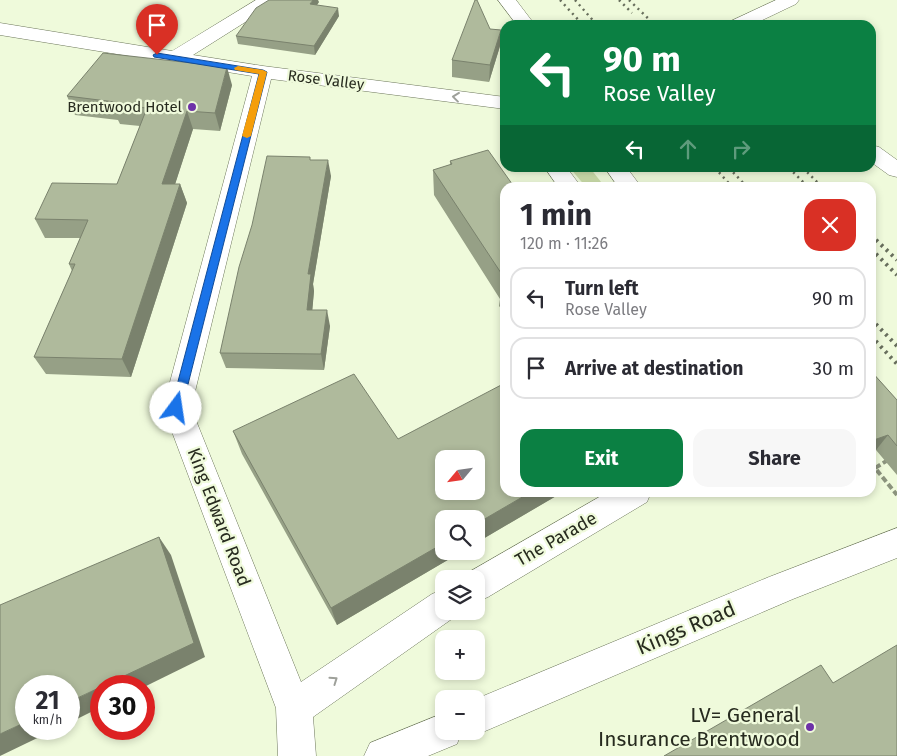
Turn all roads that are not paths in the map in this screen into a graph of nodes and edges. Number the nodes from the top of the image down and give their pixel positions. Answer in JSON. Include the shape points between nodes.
{"nodes":[{"id":1,"x":268,"y":0,"type":"edge"},
{"id":2,"x":508,"y":0,"type":"edge"},
{"id":3,"x":790,"y":0,"type":"edge"},
{"id":4,"x":522,"y":20,"type":"edge"},
{"id":5,"x":748,"y":20,"type":"edge"},
{"id":6,"x":4,"y":25,"type":"edge"},
{"id":7,"x":174,"y":58,"type":"junction"},
{"id":8,"x":263,"y":72,"type":"junction"},
{"id":9,"x":500,"y":102,"type":"edge"},
{"id":10,"x":876,"y":155,"type":"edge"},
{"id":11,"x":897,"y":170,"type":"edge"},
{"id":12,"x":627,"y":497,"type":"edge"},
{"id":13,"x":897,"y":542,"type":"edge"},
{"id":14,"x":485,"y":581,"type":"edge"},
{"id":15,"x":435,"y":611,"type":"edge"},
{"id":16,"x":294,"y":708,"type":"junction"},
{"id":17,"x":485,"y":714,"type":"edge"},
{"id":18,"x":435,"y":735,"type":"edge"},
{"id":19,"x":297,"y":756,"type":"edge"},
{"id":20,"x":383,"y":756,"type":"edge"}],
"edges":[{"from":1,"to":7,"type":"street"},
{"from":2,"to":4,"type":"street"},
{"from":3,"to":5,"type":"street"},
{"from":6,"to":7,"type":"street","name":"Rose Valley"},
{"from":7,"to":8,"type":"street","name":"Rose Valley"},
{"from":9,"to":8,"type":"street","name":"Rose Valley","one_way":true},
{"from":8,"to":16,"type":"street","name":"King Edward Road","via":[[176,408]]},
{"from":10,"to":11,"type":"street"},
{"from":12,"to":14,"type":"street","name":"The Parade"},
{"from":13,"to":17,"type":"street","name":"Kings Road"},
{"from":16,"to":15,"type":"street","one_way":true},
{"from":16,"to":19,"type":"street","name":"King Edward Road"},
{"from":18,"to":20,"type":"street"}]}
